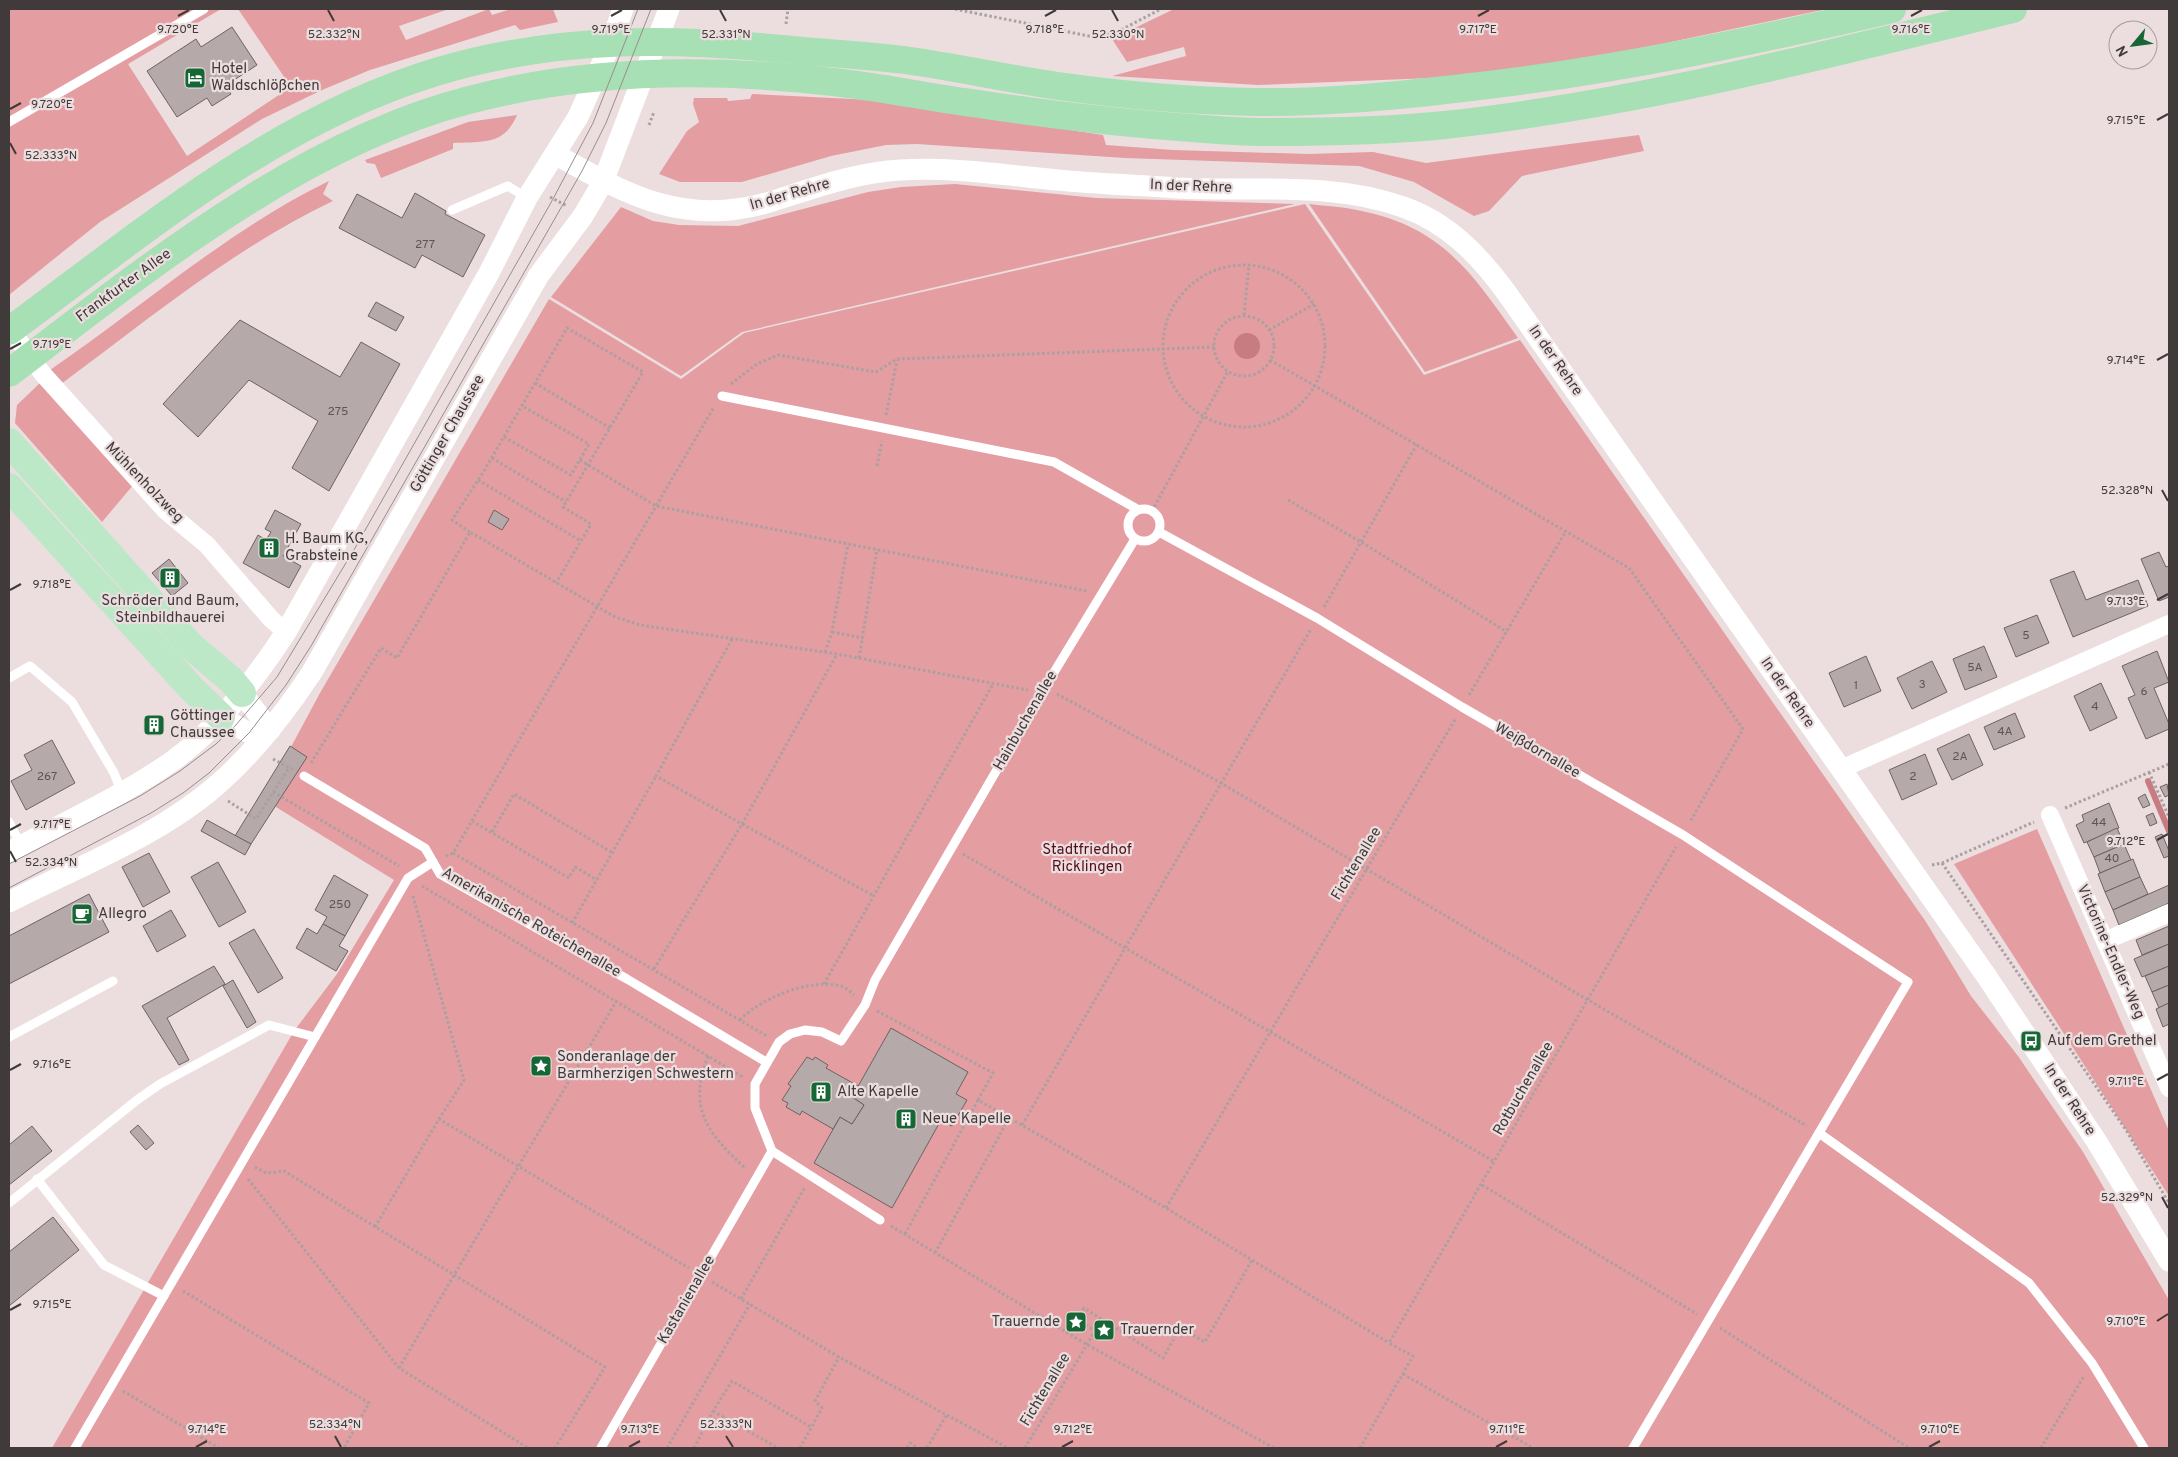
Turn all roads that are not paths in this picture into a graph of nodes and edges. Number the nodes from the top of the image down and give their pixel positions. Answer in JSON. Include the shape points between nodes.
{"nodes":[{"id":1,"x":204,"y":9,"type":"edge"},
{"id":2,"x":623,"y":9,"type":"edge"},
{"id":3,"x":670,"y":9,"type":"edge"},
{"id":4,"x":1892,"y":9,"type":"edge"},
{"id":5,"x":2013,"y":9,"type":"edge"},
{"id":6,"x":9,"y":122,"type":"edge"},
{"id":7,"x":555,"y":154,"type":"junction"},
{"id":8,"x":603,"y":182,"type":"junction"},
{"id":9,"x":530,"y":193,"type":"junction"},
{"id":10,"x":452,"y":210,"type":"dead end"},
{"id":11,"x":9,"y":327,"type":"edge"},
{"id":12,"x":9,"y":331,"type":"edge"},
{"id":13,"x":9,"y":373,"type":"edge"},
{"id":14,"x":722,"y":396,"type":"road end"},
{"id":15,"x":9,"y":442,"type":"edge"},
{"id":16,"x":9,"y":487,"type":"edge"},
{"id":17,"x":1137,"y":509,"type":"junction"},
{"id":18,"x":1159,"y":532,"type":"junction"},
{"id":19,"x":1135,"y":539,"type":"junction"},
{"id":20,"x":2169,"y":624,"type":"edge"},
{"id":21,"x":286,"y":632,"type":"junction"},
{"id":22,"x":9,"y":678,"type":"edge"},
{"id":23,"x":242,"y":692,"type":"junction"},
{"id":24,"x":221,"y":717,"type":"junction"},
{"id":25,"x":270,"y":730,"type":"junction"},
{"id":26,"x":1841,"y":769,"type":"junction"},
{"id":27,"x":304,"y":776,"type":"road end"},
{"id":28,"x":122,"y":793,"type":"junction"},
{"id":29,"x":2050,"y":815,"type":"dead end"},
{"id":30,"x":9,"y":822,"type":"edge"},
{"id":31,"x":15,"y":848,"type":"edge"},
{"id":32,"x":433,"y":862,"type":"junction"},
{"id":33,"x":9,"y":902,"type":"edge"},
{"id":34,"x":2169,"y":913,"type":"edge"},
{"id":35,"x":2105,"y":941,"type":"junction"},
{"id":36,"x":113,"y":981,"type":"dead end"},
{"id":37,"x":9,"y":1037,"type":"edge"},
{"id":38,"x":315,"y":1037,"type":"junction"},
{"id":39,"x":766,"y":1062,"type":"junction"},
{"id":40,"x":2169,"y":1088,"type":"edge"},
{"id":41,"x":1819,"y":1133,"type":"junction"},
{"id":42,"x":772,"y":1151,"type":"junction"},
{"id":43,"x":38,"y":1180,"type":"junction"},
{"id":44,"x":9,"y":1203,"type":"edge"},
{"id":45,"x":880,"y":1220,"type":"road end"},
{"id":46,"x":2169,"y":1261,"type":"edge"},
{"id":47,"x":164,"y":1296,"type":"junction"},
{"id":48,"x":75,"y":1448,"type":"edge"},
{"id":49,"x":600,"y":1448,"type":"edge"},
{"id":50,"x":1632,"y":1448,"type":"edge"},
{"id":51,"x":2144,"y":1448,"type":"edge"}],
"edges":[{"from":1,"to":6,"type":"lane"},
{"from":2,"to":7,"type":"street","via":[[578,117]]},
{"from":3,"to":8,"type":"street","name":"Göttinger Chaussee"},
{"from":4,"to":12,"type":"highway","via":[[1768,38],[1535,80],[1390,97],[1257,102],[1148,96],[1060,86],[907,61],[732,44],[620,42],[538,49],[436,72],[352,105],[288,136],[240,163]]},
{"from":5,"to":13,"type":"highway","name":"Frankfurter Allee","via":[[1803,61],[1630,97],[1439,126],[1261,132],[1139,124],[974,104],[860,85],[719,74],[597,78],[520,88],[423,114],[365,137],[296,173],[218,220],[148,268]]},
{"from":7,"to":8,"type":"street","name":"In der Rehre"},
{"from":7,"to":9,"type":"street"},
{"from":8,"to":25,"type":"street","name":"Göttinger Chaussee","via":[[583,216],[539,275],[312,672]]},
{"from":8,"to":26,"type":"street","name":"In der Rehre","via":[[667,207],[705,212],[742,209],[827,184],[888,171],[953,170],[1181,188],[1324,189],[1370,197],[1431,219],[1462,241],[1491,271]]},
{"from":9,"to":10,"type":"lane","via":[[508,186]]},
{"from":9,"to":21,"type":"street","via":[[485,281]]},
{"from":11,"to":21,"type":"street","name":"Mühlenholzweg","via":[[42,373],[165,510],[207,545]]},
{"from":14,"to":17,"type":"lane","via":[[1054,462]]},
{"from":15,"to":23,"type":"main road","via":[[191,646]]},
{"from":16,"to":24,"type":"main road","via":[[151,645]]},
{"from":17,"to":18,"type":"lane","via":[[1152,511],[1160,524]]},
{"from":17,"to":19,"type":"lane","via":[[1127,522]]},
{"from":18,"to":19,"type":"lane","via":[[1153,539]]},
{"from":18,"to":41,"type":"lane","name":"Weißdornallee","via":[[1318,618],[1462,707],[1683,835],[1908,982]]},
{"from":19,"to":39,"type":"lane","name":"Hainbuchenallee","via":[[1042,692],[841,1041],[822,1032],[805,1030],[790,1034],[779,1042]]},
{"from":20,"to":26,"type":"street"},
{"from":21,"to":23,"type":"street","via":[[264,667]]},
{"from":22,"to":28,"type":"lane","via":[[30,666],[72,702],[114,773]]},
{"from":23,"to":24,"type":"street"},
{"from":23,"to":25,"type":"street"},
{"from":24,"to":25,"type":"street","via":[[249,733]]},
{"from":24,"to":28,"type":"street","via":[[173,761]]},
{"from":25,"to":33,"type":"street","name":"Göttinger Chaussee","via":[[217,785],[154,829]]},
{"from":26,"to":46,"type":"street","name":"In der Rehre","via":[[2026,1034],[2098,1142]]},
{"from":27,"to":32,"type":"lane","name":"Amerikanische Roteichenallee","via":[[425,848]]},
{"from":28,"to":31,"type":"street"},
{"from":29,"to":35,"type":"street","name":"Victorine-Endler-Weg"},
{"from":30,"to":31,"type":"lane"},
{"from":32,"to":38,"type":"lane","via":[[408,878]]},
{"from":32,"to":39,"type":"lane","name":"Amerikanische Roteichenallee","via":[[440,874]]},
{"from":34,"to":35,"type":"street"},
{"from":35,"to":40,"type":"street","name":"Victorine-Endler-Weg"},
{"from":36,"to":37,"type":"lane"},
{"from":38,"to":43,"type":"lane","via":[[269,1025],[144,1094]]},
{"from":38,"to":47,"type":"lane"},
{"from":39,"to":42,"type":"lane","via":[[755,1084],[755,1108]]},
{"from":41,"to":50,"type":"lane"},
{"from":41,"to":51,"type":"lane","via":[[2029,1283],[2092,1363]]},
{"from":42,"to":45,"type":"lane"},
{"from":42,"to":49,"type":"lane","name":"Kastanienallee"},
{"from":43,"to":44,"type":"lane"},
{"from":43,"to":47,"type":"lane","via":[[104,1265]]},
{"from":47,"to":48,"type":"lane"}]}
